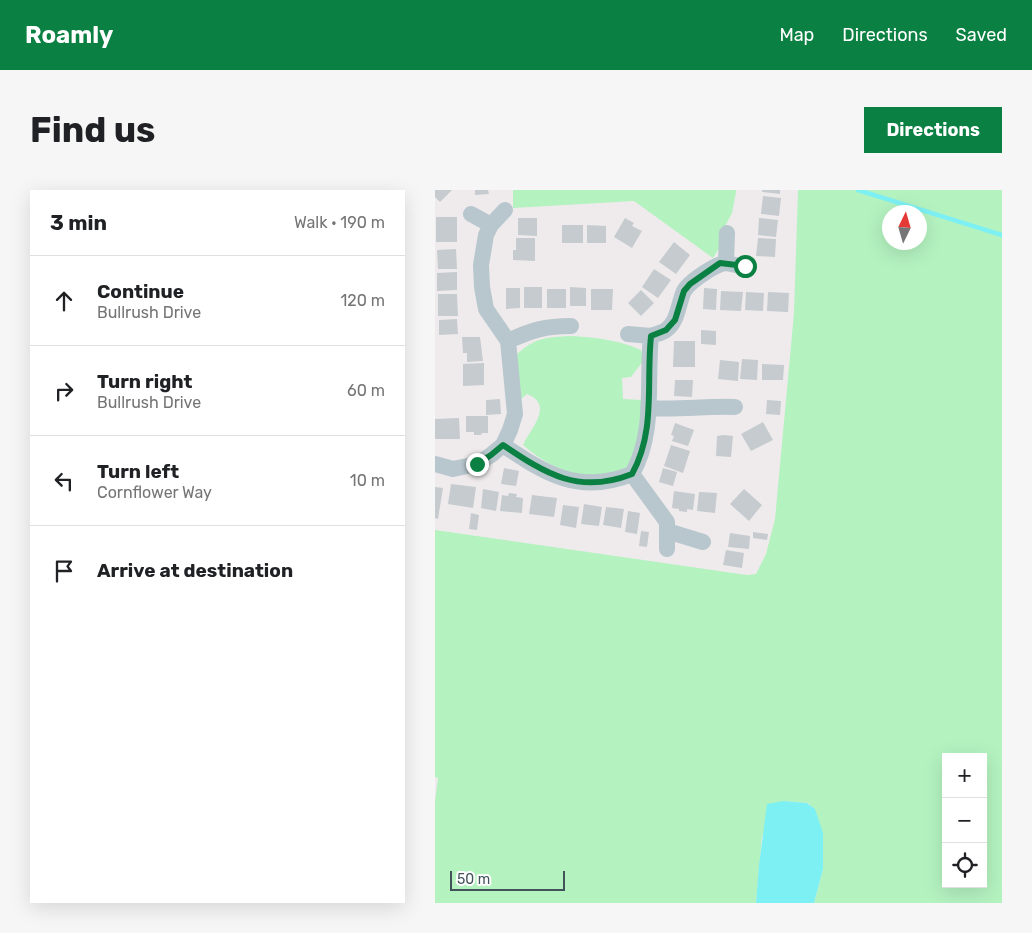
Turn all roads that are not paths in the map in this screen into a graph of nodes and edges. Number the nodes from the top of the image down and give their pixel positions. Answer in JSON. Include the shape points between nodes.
{"nodes":[{"id":1,"x":505,"y":210,"type":"dead end"},
{"id":2,"x":471,"y":214,"type":"dead end"},
{"id":3,"x":491,"y":225,"type":"junction"},
{"id":4,"x":727,"y":233,"type":"dead end"},
{"id":5,"x":726,"y":263,"type":"junction"},
{"id":6,"x":745,"y":266,"type":"dead end"},
{"id":7,"x":571,"y":326,"type":"dead end"},
{"id":8,"x":628,"y":334,"type":"dead end"},
{"id":9,"x":651,"y":336,"type":"junction"},
{"id":10,"x":508,"y":340,"type":"junction"},
{"id":11,"x":735,"y":407,"type":"dead end"},
{"id":12,"x":648,"y":408,"type":"junction"},
{"id":13,"x":503,"y":445,"type":"junction"},
{"id":14,"x":435,"y":464,"type":"edge"},
{"id":15,"x":632,"y":474,"type":"junction"},
{"id":16,"x":667,"y":531,"type":"junction"},
{"id":17,"x":703,"y":542,"type":"dead end"},
{"id":18,"x":667,"y":549,"type":"dead end"}],
"edges":[{"from":1,"to":3,"type":"street"},
{"from":2,"to":3,"type":"street"},
{"from":3,"to":10,"type":"street","via":[[481,265],[482,287],[486,309]]},
{"from":4,"to":5,"type":"street"},
{"from":5,"to":6,"type":"street"},
{"from":5,"to":9,"type":"street","via":[[715,266],[690,284],[684,291],[675,320],[666,330]]},
{"from":7,"to":10,"type":"street","via":[[551,326]]},
{"from":8,"to":9,"type":"street"},
{"from":9,"to":12,"type":"street"},
{"from":10,"to":13,"type":"street","via":[[515,414]]},
{"from":11,"to":12,"type":"street"},
{"from":12,"to":15,"type":"street","via":[[643,452]]},
{"from":13,"to":14,"type":"street","via":[[477,464],[453,469]]},
{"from":13,"to":15,"type":"street","via":[[537,468],[566,479],[587,483],[615,480]]},
{"from":15,"to":16,"type":"street","via":[[667,522]]},
{"from":16,"to":17,"type":"street"},
{"from":16,"to":18,"type":"street"}]}
